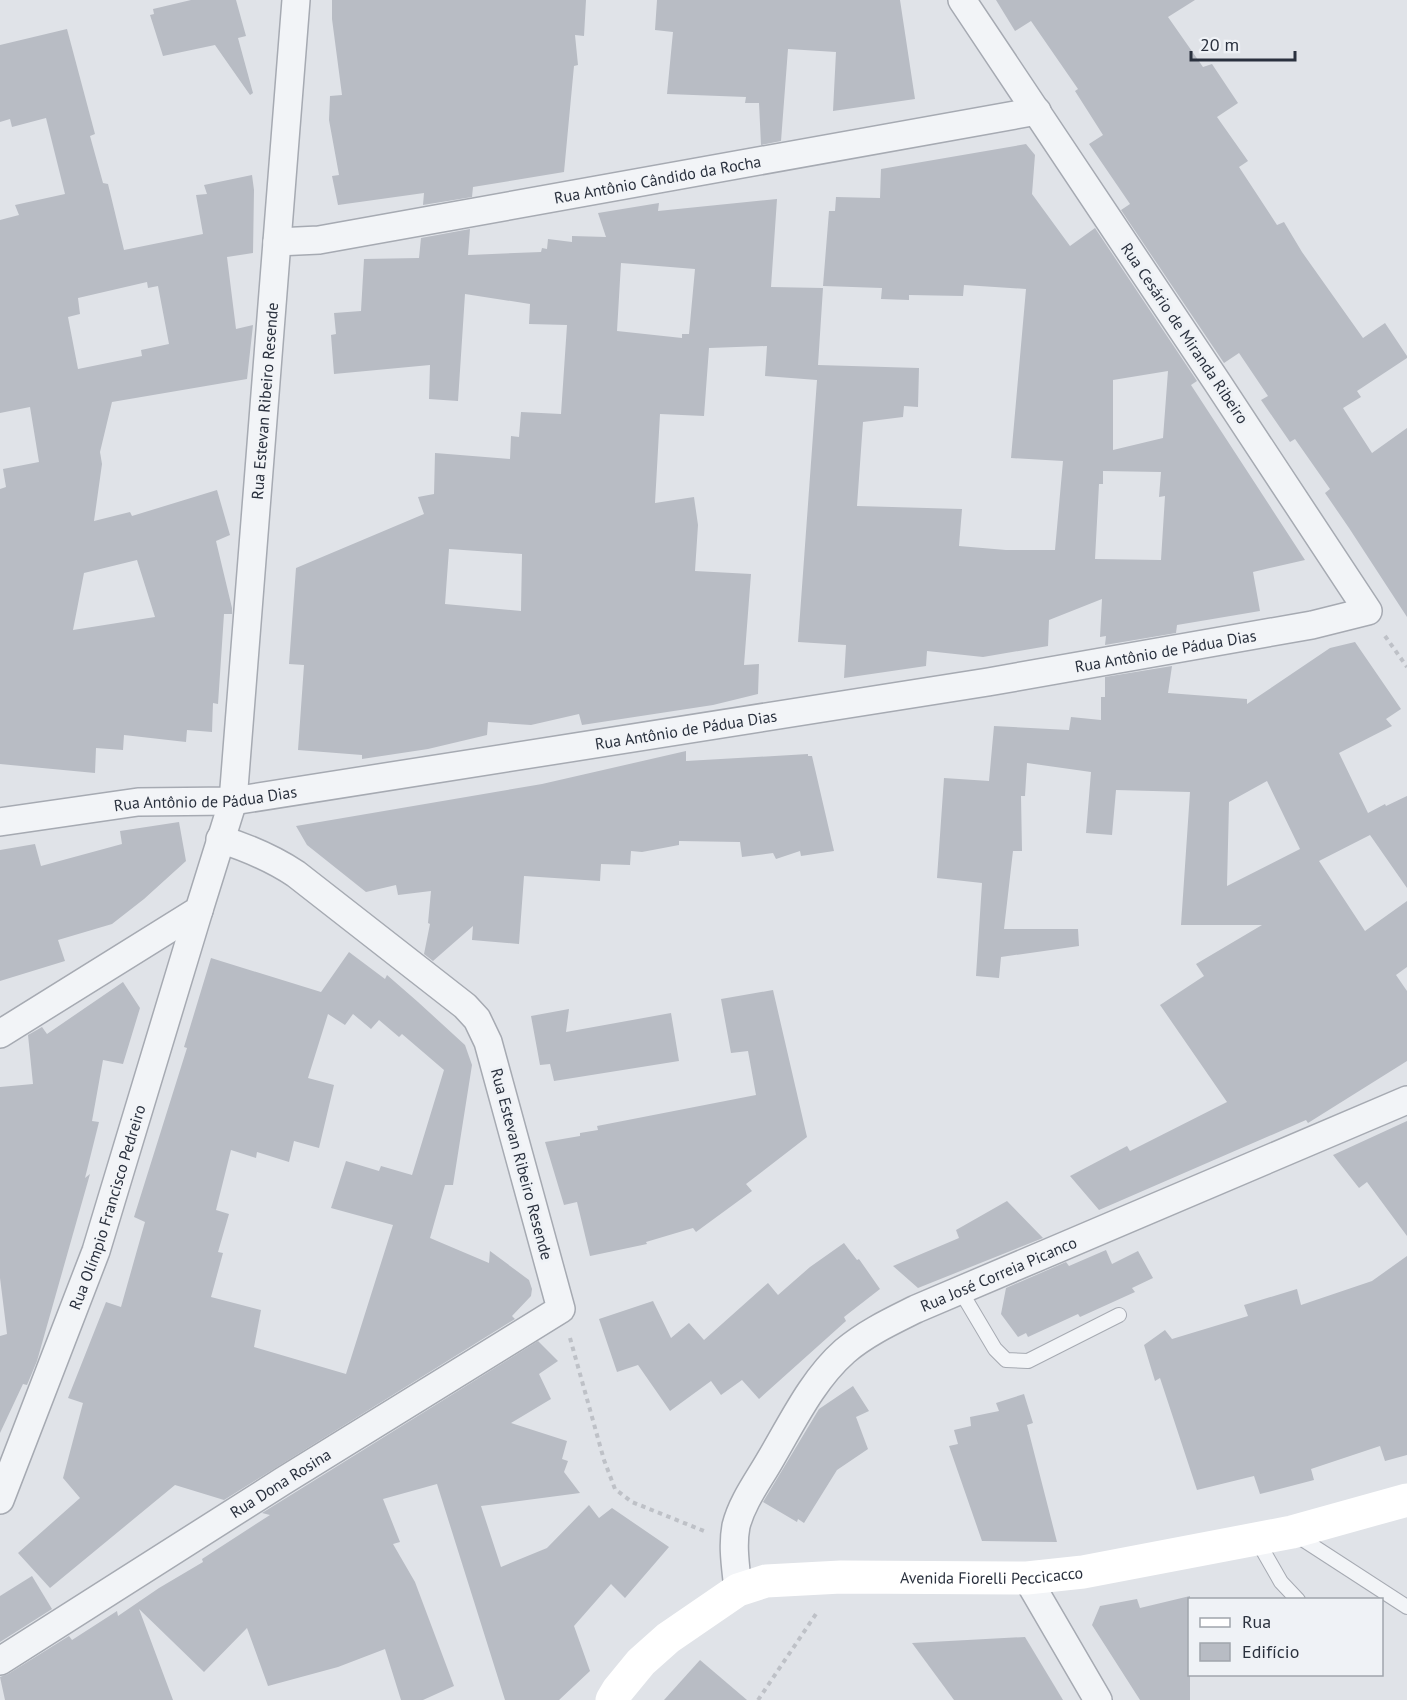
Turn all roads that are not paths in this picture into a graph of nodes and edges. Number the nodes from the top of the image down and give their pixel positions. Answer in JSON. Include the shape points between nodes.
{"nodes":[{"id":1,"x":296,"y":0,"type":"edge"},
{"id":2,"x":962,"y":0,"type":"edge"},
{"id":3,"x":1037,"y":111,"type":"junction"},
{"id":4,"x":277,"y":242,"type":"junction"},
{"id":5,"x":1368,"y":611,"type":"joint"},
{"id":6,"x":233,"y":801,"type":"junction"},
{"id":7,"x":0,"y":822,"type":"edge"},
{"id":8,"x":220,"y":839,"type":"junction"},
{"id":9,"x":200,"y":910,"type":"junction"},
{"id":10,"x":0,"y":1034,"type":"edge"},
{"id":11,"x":1407,"y":1100,"type":"edge"},
{"id":12,"x":960,"y":1290,"type":"junction"},
{"id":13,"x":561,"y":1309,"type":"joint"},
{"id":14,"x":1119,"y":1315,"type":"dead end"},
{"id":15,"x":0,"y":1500,"type":"edge"},
{"id":16,"x":1407,"y":1500,"type":"edge"},
{"id":17,"x":1292,"y":1532,"type":"junction"},
{"id":18,"x":1256,"y":1539,"type":"junction"},
{"id":19,"x":1027,"y":1578,"type":"junction"},
{"id":20,"x":738,"y":1590,"type":"junction"},
{"id":21,"x":1297,"y":1598,"type":"edge"},
{"id":22,"x":1407,"y":1607,"type":"edge"},
{"id":23,"x":0,"y":1661,"type":"edge"},
{"id":24,"x":612,"y":1700,"type":"edge"},
{"id":25,"x":1098,"y":1700,"type":"edge"}],
"edges":[{"from":1,"to":4,"type":"street","name":"Rua Estevan Ribeiro Resende"},
{"from":2,"to":3,"type":"street","name":"Rua Cesário de Miranda Ribeiro"},
{"from":3,"to":4,"type":"street","name":"Rua Antônio Cândido da Rocha","via":[[328,238]]},
{"from":3,"to":5,"type":"street","name":"Rua Cesário de Miranda Ribeiro"},
{"from":4,"to":6,"type":"street","name":"Rua Estevan Ribeiro Resende"},
{"from":5,"to":6,"type":"street","name":"Rua Antônio de Pádua Dias","via":[[1312,625],[988,682]]},
{"from":6,"to":7,"type":"street","name":"Rua Antônio de Pádua Dias","via":[[138,802]]},
{"from":6,"to":8,"type":"street","name":"Rua Estevan Ribeiro Resende"},
{"from":8,"to":9,"type":"street","name":"Rua Olímpio Francisco Pedreiro"},
{"from":8,"to":13,"type":"street","name":"Rua Estevan Ribeiro Resende","via":[[276,861],[296,874],[477,1019],[488,1042]]},
{"from":9,"to":10,"type":"street"},
{"from":9,"to":15,"type":"street","name":"Rua Olímpio Francisco Pedreiro","via":[[96,1251]]},
{"from":11,"to":12,"type":"street","name":"Rua José Correia Picanco"},
{"from":12,"to":14,"type":"lane","via":[[995,1349],[1006,1360],[1028,1361]]},
{"from":12,"to":20,"type":"street","name":"Rua José Correia Picanco","via":[[868,1334],[824,1373],[737,1522],[733,1542]]},
{"from":13,"to":23,"type":"street","name":"Rua Dona Rosina"},
{"from":16,"to":17,"type":"main road","name":"Avenida Fiorelli Peccicacco"},
{"from":17,"to":18,"type":"main road","name":"Avenida Fiorelli Peccicacco"},
{"from":17,"to":22,"type":"lane"},
{"from":18,"to":19,"type":"main road","name":"Avenida Fiorelli Peccicacco","via":[[1083,1572]]},
{"from":18,"to":21,"type":"lane","via":[[1281,1581]]},
{"from":19,"to":20,"type":"main road","name":"Avenida Fiorelli Peccicacco","via":[[841,1577],[766,1581]]},
{"from":19,"to":25,"type":"street"},
{"from":20,"to":24,"type":"main road","name":"Avenida Fiorelli Peccicacco","via":[[668,1638],[641,1662]]}]}
